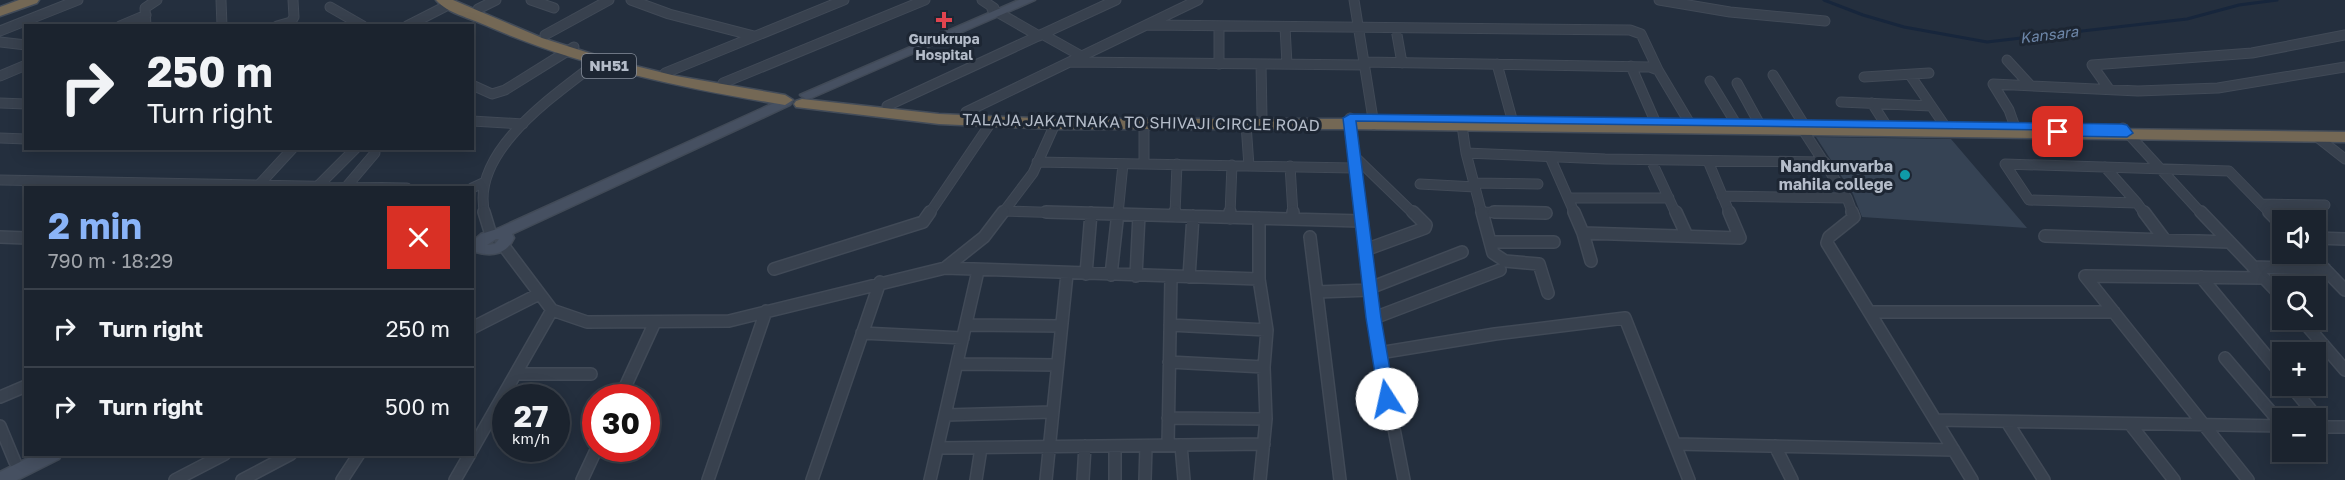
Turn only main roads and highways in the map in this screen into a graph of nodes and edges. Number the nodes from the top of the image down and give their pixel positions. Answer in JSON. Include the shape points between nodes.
{"nodes":[{"id":1,"x":32,"y":0,"type":"edge"},
{"id":2,"x":451,"y":1,"type":"edge"},
{"id":3,"x":0,"y":12,"type":"edge"},
{"id":4,"x":570,"y":50,"type":"junction"},
{"id":5,"x":795,"y":99,"type":"junction"},
{"id":6,"x":1254,"y":121,"type":"junction"},
{"id":7,"x":1373,"y":121,"type":"junction"},
{"id":8,"x":1803,"y":127,"type":"junction"},
{"id":9,"x":2125,"y":130,"type":"junction"},
{"id":10,"x":2345,"y":132,"type":"edge"},
{"id":11,"x":2345,"y":137,"type":"edge"}],
"edges":[{"from":1,"to":3,"type":"highway"},
{"from":2,"to":4,"type":"highway","name":"TALAJA JAKATNAKA TO SHIVAJI CIRCLE ROAD","number":"NH51"},
{"from":2,"to":4,"type":"highway","name":"TALAJA JAKATNAKA TO SHIVAJI CIRCLE ROAD","number":"NH51","via":[[545,35]]},
{"from":4,"to":5,"type":"highway","name":"TALAJA JAKATNAKA TO SHIVAJI CIRCLE ROAD","number":"NH51"},
{"from":4,"to":5,"type":"highway","name":"TALAJA JAKATNAKA TO SHIVAJI CIRCLE ROAD","number":"NH51","via":[[596,63],[696,86]]},
{"from":5,"to":6,"type":"highway","name":"TALAJA JAKATNAKA TO SHIVAJI CIRCLE ROAD","number":"NH51","via":[[966,112]]},
{"from":5,"to":6,"type":"highway","name":"TALAJA JAKATNAKA TO SHIVAJI CIRCLE ROAD","number":"NH51","via":[[939,119],[1055,124]]},
{"from":6,"to":7,"type":"highway","name":"TALAJA JAKATNAKA TO SHIVAJI CIRCLE ROAD","number":"NH51"},
{"from":7,"to":8,"type":"highway","name":"TALAJA JAKATNAKA TO SHIVAJI CIRCLE ROAD","number":"NH51","via":[[1462,126]]},
{"from":7,"to":8,"type":"highway","name":"TALAJA JAKATNAKA TO SHIVAJI CIRCLE ROAD","number":"NH51","via":[[1735,122]]},
{"from":8,"to":9,"type":"highway","name":"TALAJA JAKATNAKA TO SHIVAJI CIRCLE ROAD","number":"NH51"},
{"from":8,"to":9,"type":"highway","name":"TALAJA JAKATNAKA TO SHIVAJI CIRCLE ROAD","number":"NH51"},
{"from":9,"to":10,"type":"highway","name":"TALAJA JAKATNAKA TO SHIVAJI CIRCLE ROAD","number":"NH51"},
{"from":9,"to":11,"type":"highway","name":"TALAJA JAKATNAKA TO SHIVAJI CIRCLE ROAD","number":"NH51"}]}
